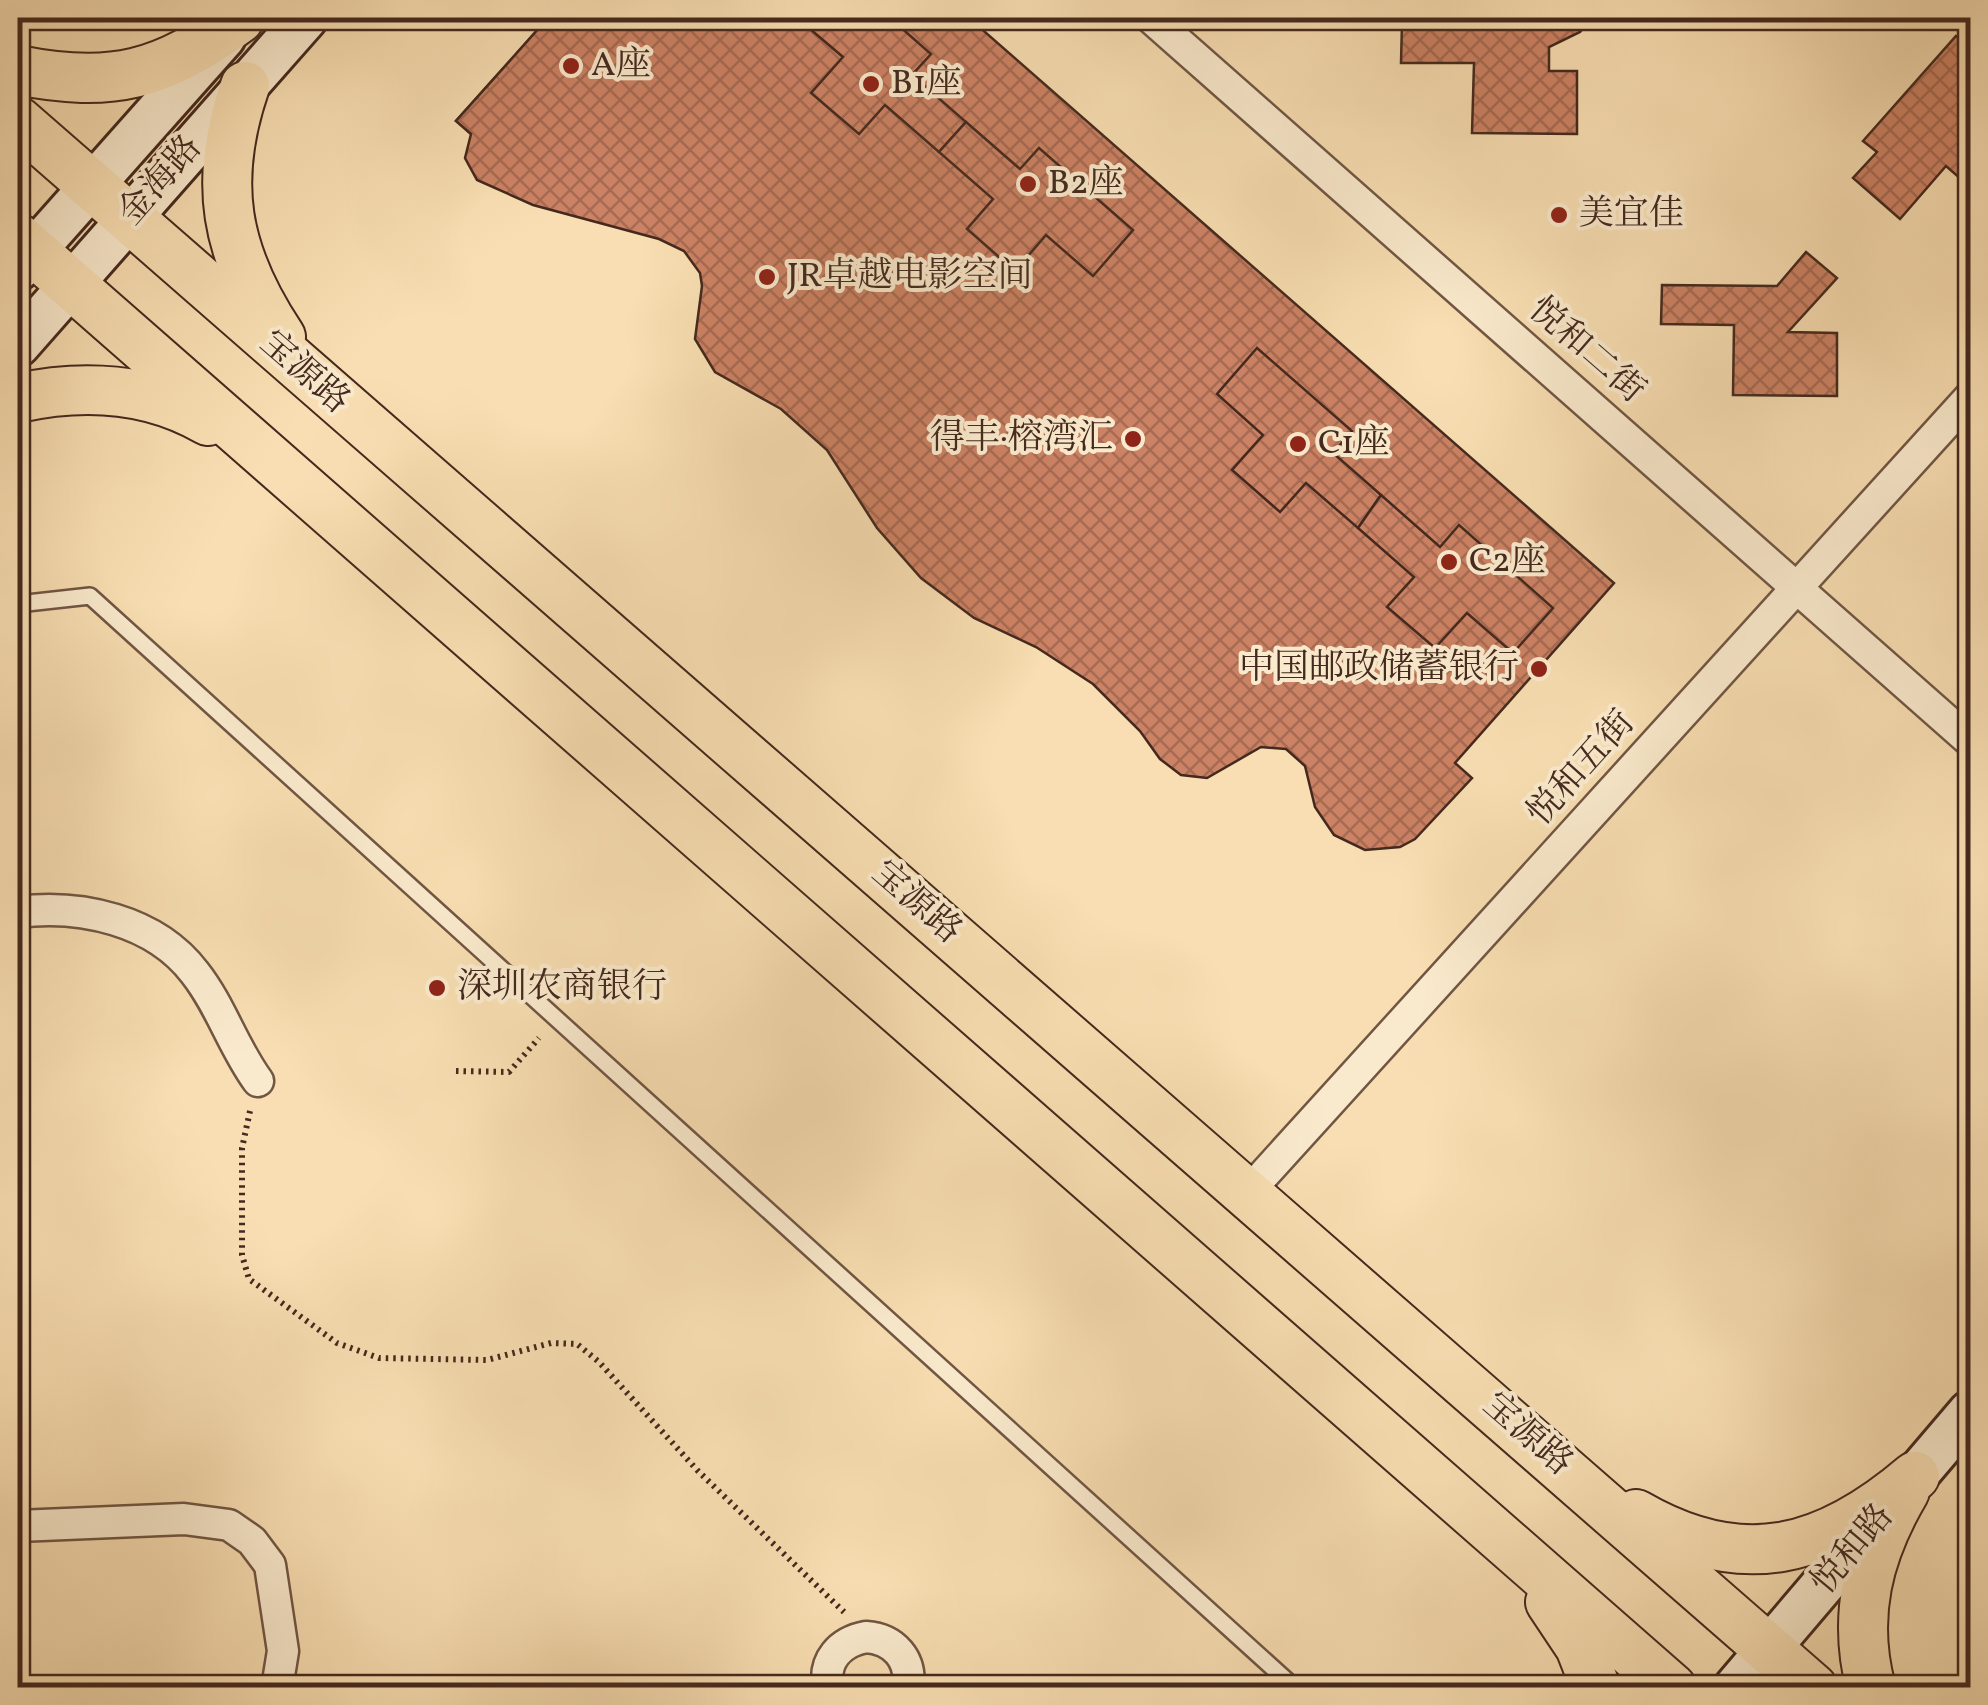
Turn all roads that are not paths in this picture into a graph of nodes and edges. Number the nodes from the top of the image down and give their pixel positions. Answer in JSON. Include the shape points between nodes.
{"nodes":[{"id":1,"x":240,"y":18,"type":"edge"},
{"id":2,"x":306,"y":18,"type":"edge"},
{"id":3,"x":1151,"y":18,"type":"edge"},
{"id":4,"x":18,"y":70,"type":"edge"},
{"id":5,"x":244,"y":86,"type":"junction"},
{"id":6,"x":18,"y":121,"type":"edge"},
{"id":7,"x":93,"y":185,"type":"junction"},
{"id":8,"x":129,"y":218,"type":"junction"},
{"id":9,"x":23,"y":253,"type":"edge"},
{"id":10,"x":70,"y":284,"type":"junction"},
{"id":11,"x":18,"y":345,"type":"edge"},
{"id":12,"x":308,"y":377,"type":"junction"},
{"id":13,"x":1970,"y":397,"type":"edge"},
{"id":14,"x":18,"y":398,"type":"edge"},
{"id":15,"x":280,"y":470,"type":"junction"},
{"id":16,"x":1798,"y":588,"type":"junction"},
{"id":17,"x":18,"y":604,"type":"edge"},
{"id":18,"x":1970,"y":741,"type":"edge"},
{"id":19,"x":18,"y":912,"type":"edge"},
{"id":20,"x":258,"y":1081,"type":"road end"},
{"id":21,"x":1249,"y":1191,"type":"junction"},
{"id":22,"x":1970,"y":1412,"type":"edge"},
{"id":23,"x":1915,"y":1476,"type":"junction"},
{"id":24,"x":1578,"y":1480,"type":"junction"},
{"id":25,"x":1482,"y":1524,"type":"junction"},
{"id":26,"x":18,"y":1526,"type":"edge"},
{"id":27,"x":1770,"y":1649,"type":"junction"},
{"id":28,"x":912,"y":1686,"type":"edge"},
{"id":29,"x":277,"y":1688,"type":"edge"},
{"id":30,"x":828,"y":1688,"type":"edge"},
{"id":31,"x":1295,"y":1688,"type":"edge"},
{"id":32,"x":1596,"y":1688,"type":"edge"},
{"id":33,"x":1672,"y":1688,"type":"edge"},
{"id":34,"x":1735,"y":1688,"type":"edge"},
{"id":35,"x":1813,"y":1688,"type":"edge"},
{"id":36,"x":1871,"y":1688,"type":"edge"}],
"edges":[{"from":1,"to":4,"type":"main road","via":[[194,52],[132,74],[58,78]]},
{"from":1,"to":7,"type":"street","name":"金海路"},
{"from":2,"to":5,"type":"street","name":"金海路"},
{"from":3,"to":16,"type":"street","name":"悦和二街"},
{"from":5,"to":8,"type":"street","name":"金海路"},
{"from":5,"to":12,"type":"main road","via":[[226,153],[232,234],[259,304]]},
{"from":6,"to":7,"type":"main road","name":"宝源路"},
{"from":7,"to":8,"type":"main road","name":"宝源路"},
{"from":7,"to":9,"type":"street","name":"金海路"},
{"from":8,"to":10,"type":"street","name":"金海路"},
{"from":8,"to":12,"type":"main road","name":"宝源路"},
{"from":9,"to":10,"type":"main road"},
{"from":10,"to":11,"type":"street","name":"金海路"},
{"from":10,"to":15,"type":"main road"},
{"from":12,"to":21,"type":"main road","name":"宝源路"},
{"from":13,"to":16,"type":"street","name":"悦和五街"},
{"from":14,"to":15,"type":"main road","via":[[91,388],[146,396],[203,418]]},
{"from":15,"to":25,"type":"main road"},
{"from":16,"to":18,"type":"street","name":"悦和二街"},
{"from":16,"to":21,"type":"street","name":"悦和五街"},
{"from":17,"to":31,"type":"lane","via":[[90,596]]},
{"from":19,"to":20,"type":"street","via":[[87,912],[148,932],[194,970]]},
{"from":21,"to":24,"type":"main road","name":"宝源路"},
{"from":22,"to":23,"type":"street","name":"悦和路"},
{"from":23,"to":24,"type":"main road","via":[[1874,1511],[1832,1533],[1794,1547],[1750,1549],[1702,1542],[1652,1523]]},
{"from":23,"to":27,"type":"street","name":"悦和路"},
{"from":23,"to":36,"type":"main road","via":[[1866,1574],[1864,1661]]},
{"from":24,"to":27,"type":"main road","name":"宝源路"},
{"from":25,"to":32,"type":"main road","via":[[1550,1601]]},
{"from":25,"to":33,"type":"main road"},
{"from":26,"to":29,"type":"street","via":[[184,1519],[228,1525],[270,1565],[283,1651]]},
{"from":27,"to":34,"type":"street","name":"悦和路"},
{"from":27,"to":35,"type":"main road","name":"宝源路"},
{"from":28,"to":30,"type":"street","via":[[904,1656],[866,1636],[836,1652]]}]}
